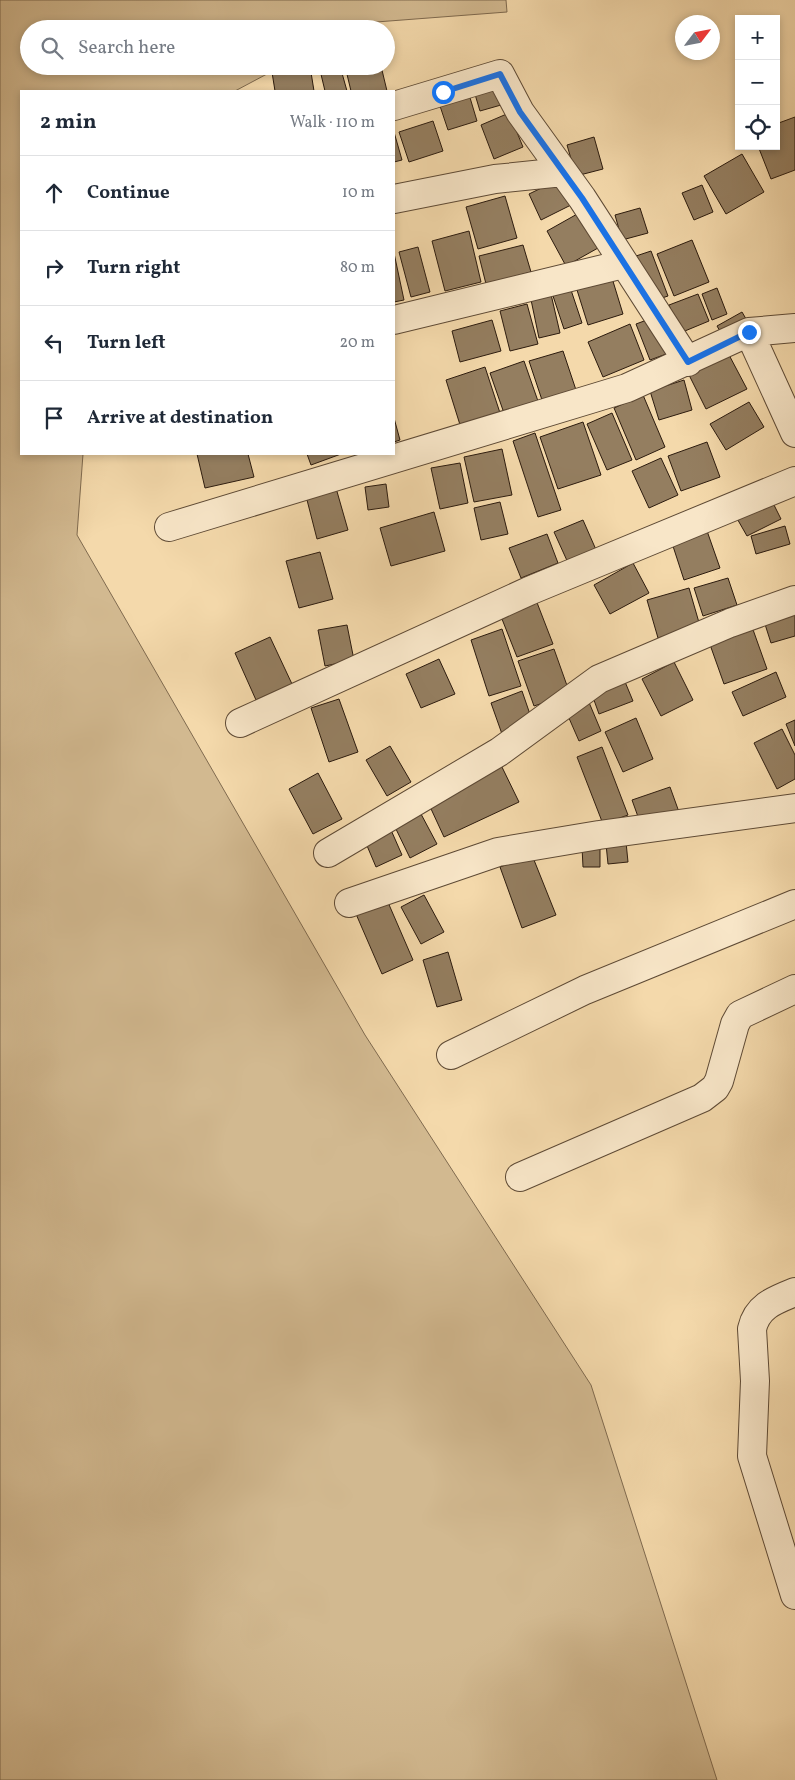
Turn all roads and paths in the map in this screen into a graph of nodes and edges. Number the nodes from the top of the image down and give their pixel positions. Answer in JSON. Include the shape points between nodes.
{"nodes":[{"id":1,"x":395,"y":106,"type":"edge"},
{"id":2,"x":563,"y":172,"type":"junction"},
{"id":3,"x":395,"y":199,"type":"edge"},
{"id":4,"x":624,"y":264,"type":"junction"},
{"id":5,"x":395,"y":320,"type":"edge"},
{"id":6,"x":795,"y":328,"type":"edge"},
{"id":7,"x":749,"y":332,"type":"junction"},
{"id":8,"x":688,"y":362,"type":"junction"},
{"id":9,"x":795,"y":432,"type":"edge"},
{"id":10,"x":795,"y":481,"type":"edge"},
{"id":11,"x":169,"y":527,"type":"dead end"},
{"id":12,"x":795,"y":600,"type":"edge"},
{"id":13,"x":240,"y":722,"type":"dead end"},
{"id":14,"x":795,"y":808,"type":"edge"},
{"id":15,"x":328,"y":852,"type":"dead end"},
{"id":16,"x":349,"y":903,"type":"dead end"},
{"id":17,"x":795,"y":904,"type":"edge"},
{"id":18,"x":795,"y":989,"type":"edge"},
{"id":19,"x":451,"y":1055,"type":"dead end"},
{"id":20,"x":520,"y":1177,"type":"dead end"},
{"id":21,"x":795,"y":1292,"type":"edge"},
{"id":22,"x":789,"y":1552,"type":"edge"},
{"id":23,"x":795,"y":1595,"type":"edge"}],
"edges":[{"from":1,"to":2,"type":"street","via":[[500,74],[520,112]]},
{"from":2,"to":3,"type":"street","via":[[495,179]]},
{"from":2,"to":4,"type":"street"},
{"from":4,"to":5,"type":"street"},
{"from":4,"to":8,"type":"street"},
{"from":6,"to":7,"type":"street"},
{"from":7,"to":8,"type":"street"},
{"from":7,"to":9,"type":"street"},
{"from":8,"to":11,"type":"street","via":[[627,388]]},
{"from":10,"to":13,"type":"street","via":[[529,591]]},
{"from":12,"to":15,"type":"street","via":[[730,622],[599,679],[498,752]]},
{"from":14,"to":16,"type":"street","via":[[498,852]]},
{"from":17,"to":19,"type":"street","via":[[586,990]]},
{"from":18,"to":20,"type":"street","via":[[740,1015],[719,1081],[702,1098]]},
{"from":21,"to":22,"type":"street","via":[[762,1308],[752,1329],[755,1381],[752,1456]]},
{"from":22,"to":23,"type":"street"}]}
